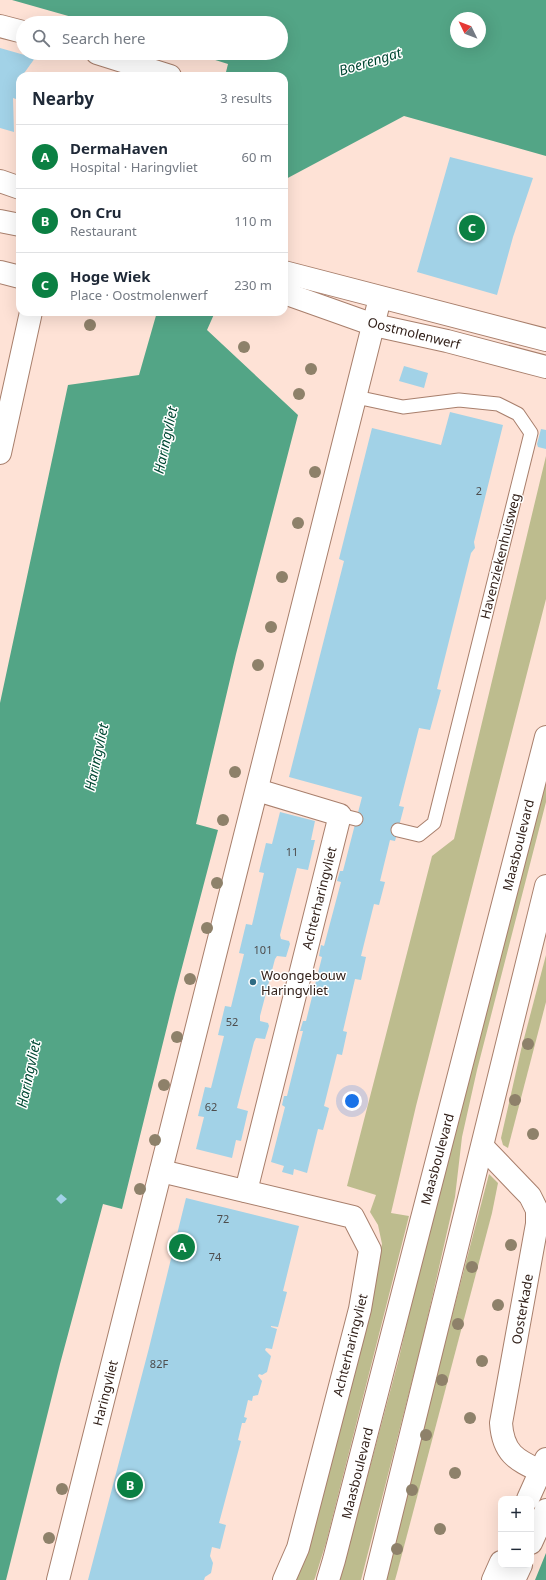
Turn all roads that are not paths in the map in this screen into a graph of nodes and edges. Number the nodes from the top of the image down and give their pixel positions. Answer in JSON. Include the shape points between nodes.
{"nodes":[{"id":1,"x":0,"y":26,"type":"edge"},
{"id":2,"x":16,"y":30,"type":"edge"},
{"id":3,"x":119,"y":60,"type":"edge"},
{"id":4,"x":157,"y":72,"type":"edge"},
{"id":5,"x":0,"y":181,"type":"edge"},
{"id":6,"x":16,"y":187,"type":"edge"},
{"id":7,"x":0,"y":221,"type":"edge"},
{"id":8,"x":16,"y":224,"type":"edge"},
{"id":9,"x":0,"y":272,"type":"edge"},
{"id":10,"x":288,"y":273,"type":"edge"},
{"id":11,"x":16,"y":276,"type":"edge"},
{"id":12,"x":288,"y":295,"type":"edge"},
{"id":13,"x":380,"y":298,"type":"junction"},
{"id":14,"x":29,"y":316,"type":"edge"},
{"id":15,"x":374,"y":325,"type":"junction"},
{"id":16,"x":546,"y":340,"type":"edge"},
{"id":17,"x":546,"y":367,"type":"edge"},
{"id":18,"x":356,"y":397,"type":"junction"},
{"id":19,"x":0,"y":453,"type":"edge"},
{"id":20,"x":546,"y":737,"type":"edge"},
{"id":21,"x":257,"y":790,"type":"junction"},
{"id":22,"x":398,"y":830,"type":"dead end"},
{"id":23,"x":546,"y":886,"type":"edge"},
{"id":24,"x":483,"y":1146,"type":"junction"},
{"id":25,"x":161,"y":1171,"type":"junction"},
{"id":26,"x":246,"y":1191,"type":"junction"},
{"id":27,"x":543,"y":1465,"type":"edge"},
{"id":28,"x":529,"y":1496,"type":"edge"},
{"id":29,"x":546,"y":1510,"type":"edge"},
{"id":30,"x":534,"y":1536,"type":"edge"},
{"id":31,"x":498,"y":1568,"type":"edge"},
{"id":32,"x":520,"y":1568,"type":"edge"},
{"id":33,"x":58,"y":1580,"type":"edge"},
{"id":34,"x":284,"y":1580,"type":"edge"},
{"id":35,"x":328,"y":1580,"type":"edge"},
{"id":36,"x":375,"y":1580,"type":"edge"},
{"id":37,"x":493,"y":1580,"type":"edge"},
{"id":38,"x":514,"y":1580,"type":"edge"}],
"edges":[{"from":1,"to":2,"type":"street"},
{"from":3,"to":4,"type":"street"},
{"from":5,"to":6,"type":"street"},
{"from":7,"to":8,"type":"street"},
{"from":9,"to":11,"type":"street"},
{"from":10,"to":13,"type":"street","name":"Oostmolenwerf"},
{"from":12,"to":15,"type":"street","name":"Oostmolenwerf"},
{"from":13,"to":15,"type":"street","name":"Haringvliet"},
{"from":13,"to":16,"type":"street","name":"Oostmolenwerf"},
{"from":14,"to":19,"type":"street"},
{"from":15,"to":17,"type":"street","name":"Oostmolenwerf"},
{"from":15,"to":18,"type":"street","name":"Haringvliet"},
{"from":18,"to":21,"type":"street","name":"Haringvliet"},
{"from":18,"to":22,"type":"lane","name":"Havenziekenhuisweg","via":[[403,407],[459,400],[498,404],[518,414],[531,433],[434,823],[419,836]]},
{"from":20,"to":35,"type":"street","name":"Maasboulevard"},
{"from":21,"to":25,"type":"street","name":"Haringvliet"},
{"from":21,"to":26,"type":"street","name":"Achterharingvliet","via":[[348,817]]},
{"from":23,"to":24,"type":"street"},
{"from":24,"to":27,"type":"street","name":"Oosterkade","via":[[525,1191],[537,1210],[537,1224],[501,1423],[502,1435],[511,1453],[519,1461]]},
{"from":24,"to":36,"type":"street"},
{"from":25,"to":26,"type":"street","name":"Achterharingvliet"},
{"from":25,"to":33,"type":"street","name":"Haringvliet"},
{"from":26,"to":34,"type":"street","name":"Achterharingvliet","via":[[353,1218],[370,1250],[360,1309],[298,1548]]},
{"from":27,"to":28,"type":"street","name":"Oosterkade"},
{"from":29,"to":30,"type":"street"},
{"from":31,"to":37,"type":"street"},
{"from":32,"to":38,"type":"street"}]}
